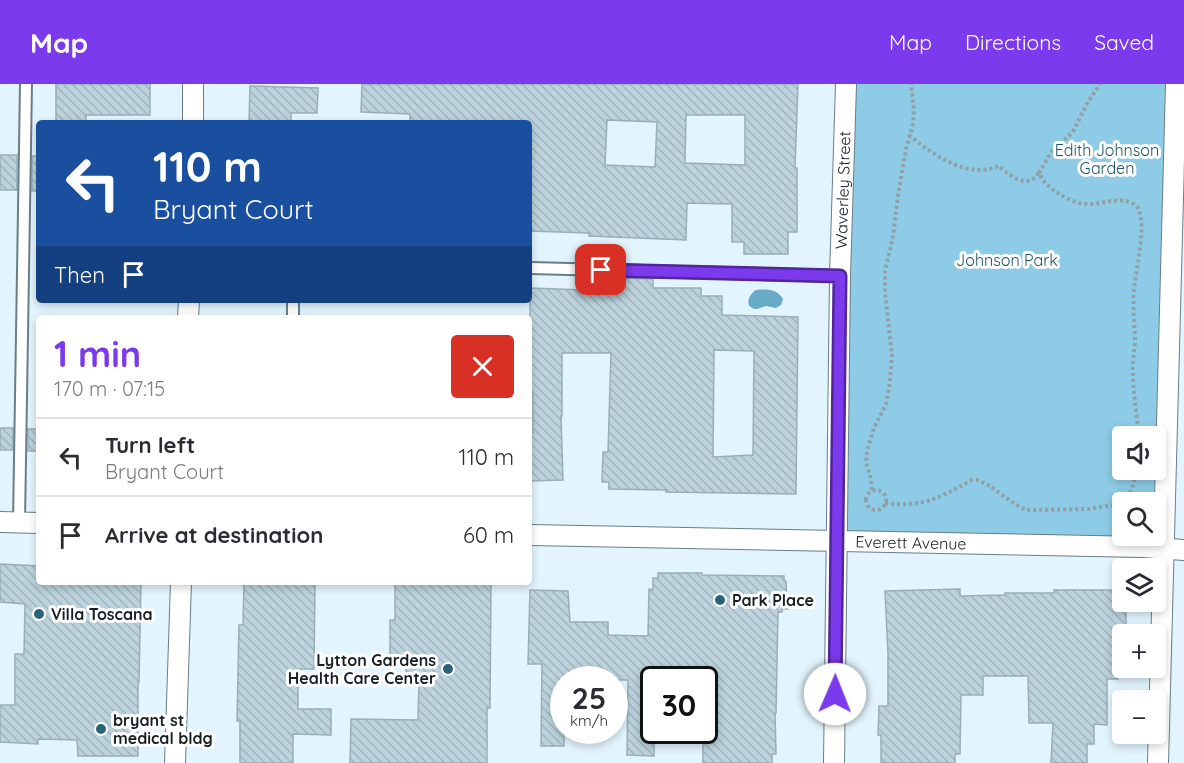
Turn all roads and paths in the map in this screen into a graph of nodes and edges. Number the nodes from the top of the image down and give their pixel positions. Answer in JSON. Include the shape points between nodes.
{"nodes":[{"id":1,"x":26,"y":84,"type":"edge"},
{"id":2,"x":193,"y":84,"type":"edge"},
{"id":3,"x":846,"y":84,"type":"edge"},
{"id":4,"x":911,"y":84,"type":"edge"},
{"id":5,"x":1100,"y":84,"type":"edge"},
{"id":6,"x":1176,"y":84,"type":"edge"},
{"id":7,"x":193,"y":120,"type":"edge"},
{"id":8,"x":909,"y":135,"type":"junction"},
{"id":9,"x":1039,"y":173,"type":"junction"},
{"id":10,"x":532,"y":268,"type":"edge"},
{"id":11,"x":840,"y":276,"type":"junction"},
{"id":12,"x":1138,"y":426,"type":"edge"},
{"id":13,"x":872,"y":490,"type":"junction"},
{"id":14,"x":885,"y":503,"type":"junction"},
{"id":15,"x":1112,"y":505,"type":"edge"},
{"id":16,"x":9,"y":522,"type":"edge"},
{"id":17,"x":36,"y":523,"type":"edge"},
{"id":18,"x":532,"y":535,"type":"edge"},
{"id":19,"x":837,"y":542,"type":"junction"},
{"id":20,"x":1164,"y":549,"type":"junction"},
{"id":21,"x":1184,"y":550,"type":"edge"},
{"id":22,"x":181,"y":585,"type":"edge"},
{"id":23,"x":175,"y":763,"type":"edge"},
{"id":24,"x":834,"y":763,"type":"edge"},
{"id":25,"x":1158,"y":763,"type":"edge"}],
"edges":[{"from":1,"to":16,"type":"lane"},
{"from":2,"to":7,"type":"street"},
{"from":3,"to":11,"type":"street","name":"Waverley Street"},
{"from":4,"to":8,"type":"path","via":[[914,110]]},
{"from":5,"to":9,"type":"path","via":[[1073,132],[1052,151]]},
{"from":6,"to":20,"type":"street"},
{"from":8,"to":9,"type":"path","via":[[958,166],[983,171],[998,166],[1022,181],[1030,181]]},
{"from":8,"to":13,"type":"path","via":[[885,271],[892,355],[886,404],[867,452]]},
{"from":9,"to":12,"type":"path","via":[[1047,187],[1076,202],[1118,200],[1136,205],[1140,211],[1142,234],[1132,304]]},
{"from":10,"to":11,"type":"lane"},
{"from":11,"to":19,"type":"street","name":"Waverley Street"},
{"from":13,"to":14,"type":"path","via":[[884,493]]},
{"from":13,"to":14,"type":"path","via":[[865,498],[869,508],[878,510]]},
{"from":14,"to":15,"type":"path","via":[[924,503],[978,480],[1026,510]]},
{"from":16,"to":17,"type":"street"},
{"from":18,"to":19,"type":"street","name":"Everett Avenue"},
{"from":19,"to":20,"type":"street","name":"Everett Avenue"},
{"from":19,"to":24,"type":"street","name":"Waverley Street"},
{"from":20,"to":21,"type":"street","name":"Everett Avenue"},
{"from":20,"to":25,"type":"street"},
{"from":22,"to":23,"type":"street"}]}
